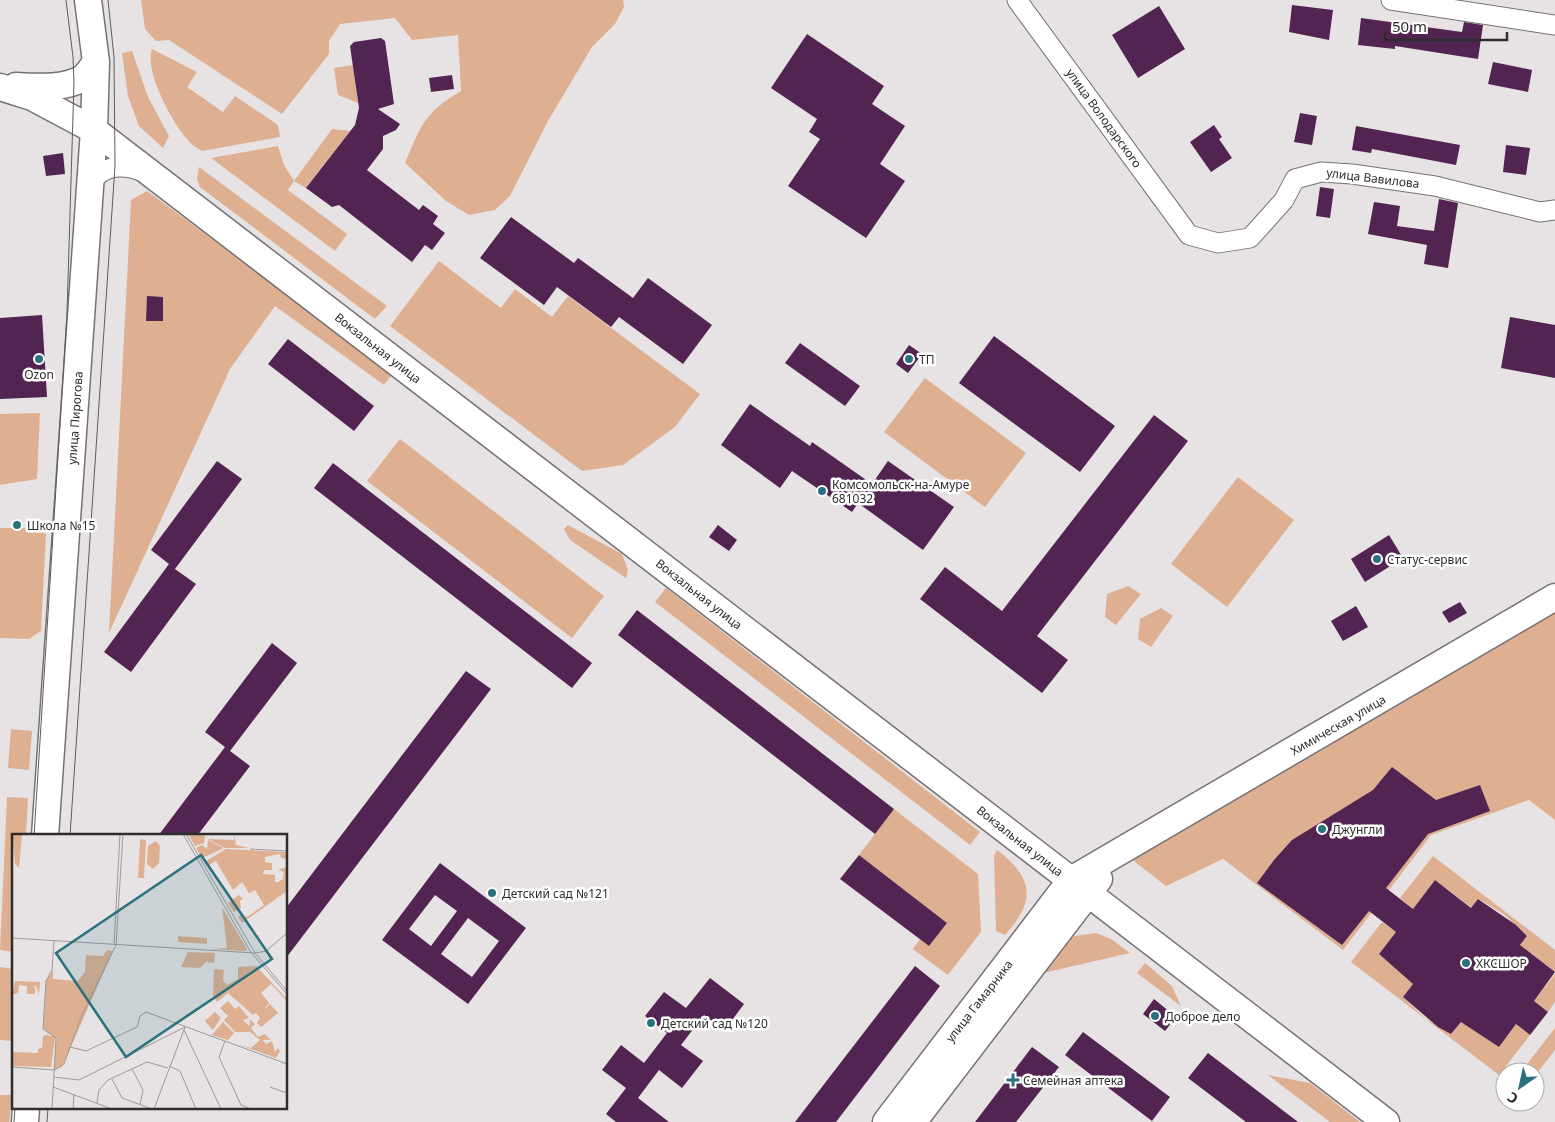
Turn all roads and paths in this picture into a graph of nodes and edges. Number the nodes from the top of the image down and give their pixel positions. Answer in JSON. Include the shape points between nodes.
{"nodes":[{"id":1,"x":88,"y":0,"type":"edge"},
{"id":2,"x":1017,"y":0,"type":"edge"},
{"id":3,"x":1390,"y":0,"type":"edge"},
{"id":4,"x":1555,"y":25,"type":"edge"},
{"id":5,"x":96,"y":62,"type":"junction"},
{"id":6,"x":0,"y":86,"type":"edge"},
{"id":7,"x":94,"y":130,"type":"junction"},
{"id":8,"x":158,"y":178,"type":"junction"},
{"id":9,"x":90,"y":183,"type":"junction"},
{"id":10,"x":1555,"y":210,"type":"edge"},
{"id":11,"x":1189,"y":236,"type":"joint"},
{"id":12,"x":1555,"y":597,"type":"edge"},
{"id":13,"x":45,"y":834,"type":"edge"},
{"id":14,"x":1080,"y":887,"type":"junction"},
{"id":15,"x":886,"y":1122,"type":"edge"},
{"id":16,"x":914,"y":1122,"type":"edge"},
{"id":17,"x":1386,"y":1122,"type":"edge"}],
"edges":[{"from":1,"to":5,"type":"main road","name":"улица Пирогова"},
{"from":2,"to":11,"type":"street","name":"улица Володарского"},
{"from":3,"to":4,"type":"street"},
{"from":5,"to":6,"type":"main road","name":"Вокзальная улица","via":[[85,77],[74,82],[39,87]]},
{"from":5,"to":7,"type":"main road","name":"улица Пирогова"},
{"from":6,"to":7,"type":"main road","name":"Вокзальная улица","via":[[32,97]]},
{"from":7,"to":8,"type":"main road","name":"Вокзальная улица"},
{"from":7,"to":9,"type":"main road","name":"улица Пирогова"},
{"from":8,"to":9,"type":"street","via":[[132,167],[115,166],[98,172]]},
{"from":8,"to":14,"type":"main road","name":"Вокзальная улица"},
{"from":9,"to":13,"type":"main road","name":"улица Пирогова"},
{"from":10,"to":11,"type":"street","name":"улица Вавилова","via":[[1540,212],[1425,185],[1321,172],[1295,179],[1284,200],[1250,238],[1218,243]]},
{"from":12,"to":14,"type":"main road","name":"Химическая улица","via":[[1121,851]]},
{"from":14,"to":15,"type":"main road","name":"улица Гамарника"},
{"from":14,"to":16,"type":"main road","name":"улица Гамарника"},
{"from":14,"to":17,"type":"main road","name":"Вокзальная улица"}]}
